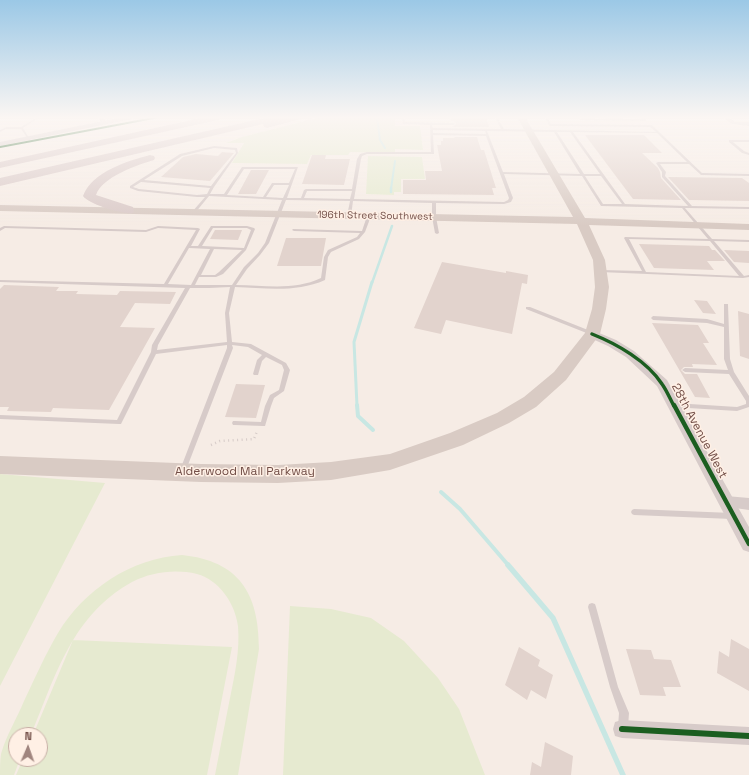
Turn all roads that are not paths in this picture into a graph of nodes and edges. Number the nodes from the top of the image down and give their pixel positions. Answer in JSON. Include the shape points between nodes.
{"nodes":[{"id":1,"x":22,"y":153,"type":"edge"},
{"id":2,"x":55,"y":153,"type":"edge"},
{"id":3,"x":124,"y":153,"type":"edge"},
{"id":4,"x":125,"y":153,"type":"edge"},
{"id":5,"x":164,"y":153,"type":"edge"},
{"id":6,"x":189,"y":153,"type":"edge"},
{"id":7,"x":236,"y":153,"type":"edge"},
{"id":8,"x":433,"y":153,"type":"edge"},
{"id":9,"x":495,"y":153,"type":"edge"},
{"id":10,"x":542,"y":153,"type":"edge"},
{"id":11,"x":569,"y":153,"type":"edge"},
{"id":12,"x":587,"y":153,"type":"edge"},
{"id":13,"x":679,"y":153,"type":"edge"},
{"id":14,"x":0,"y":158,"type":"edge"},
{"id":15,"x":690,"y":163,"type":"junction"},
{"id":16,"x":0,"y":165,"type":"edge"},
{"id":17,"x":502,"y":173,"type":"junction"},
{"id":18,"x":554,"y":174,"type":"junction"},
{"id":19,"x":583,"y":175,"type":"junction"},
{"id":20,"x":603,"y":175,"type":"junction"},
{"id":21,"x":749,"y":175,"type":"edge"},
{"id":22,"x":139,"y":181,"type":"junction"},
{"id":23,"x":0,"y":182,"type":"edge"},
{"id":24,"x":290,"y":184,"type":"junction"},
{"id":25,"x":0,"y":187,"type":"edge"},
{"id":26,"x":212,"y":187,"type":"junction"},
{"id":27,"x":354,"y":190,"type":"junction"},
{"id":28,"x":208,"y":195,"type":"junction"},
{"id":29,"x":225,"y":195,"type":"junction"},
{"id":30,"x":264,"y":198,"type":"junction"},
{"id":31,"x":284,"y":199,"type":"junction"},
{"id":32,"x":302,"y":199,"type":"junction"},
{"id":33,"x":352,"y":200,"type":"junction"},
{"id":34,"x":434,"y":202,"type":"junction"},
{"id":35,"x":624,"y":205,"type":"junction"},
{"id":36,"x":682,"y":206,"type":"junction"},
{"id":37,"x":690,"y":206,"type":"junction"},
{"id":38,"x":0,"y":208,"type":"edge"},
{"id":39,"x":749,"y":208,"type":"edge"},
{"id":40,"x":128,"y":210,"type":"junction"},
{"id":41,"x":194,"y":212,"type":"junction"},
{"id":42,"x":279,"y":214,"type":"junction"},
{"id":43,"x":349,"y":216,"type":"junction"},
{"id":44,"x":369,"y":216,"type":"junction"},
{"id":45,"x":434,"y":218,"type":"junction"},
{"id":46,"x":581,"y":221,"type":"junction"},
{"id":47,"x":699,"y":225,"type":"junction"},
{"id":48,"x":749,"y":227,"type":"edge"},
{"id":49,"x":0,"y":230,"type":"edge"},
{"id":50,"x":294,"y":230,"type":"dead end"},
{"id":51,"x":363,"y":232,"type":"junction"},
{"id":52,"x":437,"y":233,"type":"dead end"},
{"id":53,"x":711,"y":239,"type":"junction"},
{"id":54,"x":749,"y":240,"type":"edge"},
{"id":55,"x":188,"y":247,"type":"junction"},
{"id":56,"x":199,"y":248,"type":"junction"},
{"id":57,"x":213,"y":248,"type":"junction"},
{"id":58,"x":245,"y":249,"type":"junction"},
{"id":59,"x":600,"y":271,"type":"junction"},
{"id":60,"x":644,"y":272,"type":"junction"},
{"id":61,"x":198,"y":276,"type":"junction"},
{"id":62,"x":749,"y":276,"type":"edge"},
{"id":63,"x":743,"y":277,"type":"junction"},
{"id":64,"x":0,"y":281,"type":"edge"},
{"id":65,"x":165,"y":286,"type":"junction"},
{"id":66,"x":233,"y":286,"type":"junction"},
{"id":67,"x":190,"y":287,"type":"junction"},
{"id":68,"x":726,"y":305,"type":"dead end"},
{"id":69,"x":528,"y":308,"type":"dead end"},
{"id":70,"x":653,"y":318,"type":"dead end"},
{"id":71,"x":727,"y":326,"type":"junction"},
{"id":72,"x":592,"y":334,"type":"junction"},
{"id":73,"x":229,"y":343,"type":"junction"},
{"id":74,"x":154,"y":352,"type":"junction"},
{"id":75,"x":266,"y":354,"type":"junction"},
{"id":76,"x":685,"y":370,"type":"dead end"},
{"id":77,"x":731,"y":372,"type":"junction"},
{"id":78,"x":256,"y":374,"type":"dead end"},
{"id":79,"x":674,"y":405,"type":"junction"},
{"id":80,"x":0,"y":416,"type":"edge"},
{"id":81,"x":235,"y":423,"type":"dead end"},
{"id":82,"x":0,"y":465,"type":"edge"},
{"id":83,"x":182,"y":472,"type":"junction"},
{"id":84,"x":726,"y":502,"type":"junction"},
{"id":85,"x":749,"y":504,"type":"edge"},
{"id":86,"x":634,"y":512,"type":"dead end"},
{"id":87,"x":734,"y":516,"type":"junction"},
{"id":88,"x":749,"y":544,"type":"edge"},
{"id":89,"x":592,"y":607,"type":"dead end"},
{"id":90,"x":622,"y":729,"type":"joint"},
{"id":91,"x":749,"y":736,"type":"edge"}],
"edges":[{"from":1,"to":14,"type":"highway"},
{"from":2,"to":16,"type":"highway"},
{"from":3,"to":23,"type":"highway"},
{"from":4,"to":25,"type":"highway"},
{"from":5,"to":40,"type":"highway","via":[[145,159],[102,180],[90,192],[89,196],[92,199]]},
{"from":6,"to":22,"type":"lane","via":[[181,155]]},
{"from":7,"to":26,"type":"lane"},
{"from":8,"to":27,"type":"lane","via":[[362,155],[359,159]]},
{"from":9,"to":17,"type":"lane"},
{"from":10,"to":18,"type":"main road","name":"Alderwood Mall Parkway"},
{"from":11,"to":19,"type":"lane"},
{"from":12,"to":20,"type":"lane"},
{"from":13,"to":15,"type":"lane"},
{"from":15,"to":21,"type":"lane","via":[[701,174]]},
{"from":15,"to":37,"type":"lane","via":[[658,163],[664,172],[663,176]]},
{"from":17,"to":18,"type":"lane"},
{"from":17,"to":34,"type":"lane","via":[[510,201]]},
{"from":18,"to":19,"type":"lane"},
{"from":18,"to":46,"type":"main road","name":"Alderwood Mall Parkway"},
{"from":19,"to":20,"type":"lane"},
{"from":19,"to":35,"type":"lane","via":[[602,205]]},
{"from":20,"to":35,"type":"lane"},
{"from":22,"to":26,"type":"lane"},
{"from":22,"to":28,"type":"lane","via":[[131,187],[138,190]]},
{"from":24,"to":29,"type":"lane","via":[[297,168],[243,168]]},
{"from":24,"to":30,"type":"lane","via":[[273,184]]},
{"from":24,"to":31,"type":"lane"},
{"from":26,"to":28,"type":"lane"},
{"from":27,"to":32,"type":"lane","via":[[306,190]]},
{"from":27,"to":33,"type":"lane"},
{"from":28,"to":29,"type":"lane"},
{"from":28,"to":41,"type":"lane"},
{"from":29,"to":30,"type":"lane"},
{"from":30,"to":31,"type":"lane"},
{"from":31,"to":32,"type":"lane"},
{"from":31,"to":42,"type":"lane"},
{"from":32,"to":33,"type":"lane"},
{"from":33,"to":34,"type":"lane"},
{"from":33,"to":43,"type":"lane"},
{"from":34,"to":45,"type":"lane"},
{"from":35,"to":36,"type":"lane"},
{"from":36,"to":37,"type":"lane"},
{"from":36,"to":47,"type":"lane"},
{"from":37,"to":39,"type":"lane"},
{"from":38,"to":40,"type":"main road","name":"196th Street Southwest"},
{"from":40,"to":41,"type":"main road","name":"196th Street Southwest"},
{"from":41,"to":42,"type":"main road","name":"196th Street Southwest"},
{"from":42,"to":43,"type":"main road","name":"196th Street Southwest"},
{"from":42,"to":66,"type":"lane","via":[[267,243]]},
{"from":43,"to":44,"type":"main road","name":"196th Street Southwest"},
{"from":44,"to":45,"type":"main road","name":"196th Street Southwest"},
{"from":44,"to":51,"type":"lane"},
{"from":45,"to":46,"type":"main road","name":"196th Street Southwest"},
{"from":45,"to":52,"type":"lane"},
{"from":46,"to":47,"type":"main road","name":"196th Street Southwest"},
{"from":46,"to":59,"type":"main road","name":"Alderwood Mall Parkway","via":[[597,256]]},
{"from":47,"to":48,"type":"main road","name":"196th Street Southwest"},
{"from":47,"to":53,"type":"lane"},
{"from":49,"to":55,"type":"lane","via":[[4,227],[146,231],[158,226],[198,229]]},
{"from":50,"to":51,"type":"lane"},
{"from":51,"to":66,"type":"lane","via":[[355,240],[329,251],[323,279],[319,281],[296,287]]},
{"from":53,"to":54,"type":"lane"},
{"from":53,"to":60,"type":"lane","via":[[626,238]]},
{"from":53,"to":63,"type":"lane"},
{"from":55,"to":56,"type":"lane"},
{"from":55,"to":65,"type":"lane"},
{"from":56,"to":57,"type":"lane"},
{"from":56,"to":58,"type":"lane","via":[[212,227],[252,228]]},
{"from":57,"to":58,"type":"lane"},
{"from":57,"to":61,"type":"lane"},
{"from":58,"to":61,"type":"lane","via":[[221,274]]},
{"from":59,"to":60,"type":"lane"},
{"from":59,"to":72,"type":"main road","name":"Alderwood Mall Parkway","via":[[602,287]]},
{"from":60,"to":63,"type":"lane"},
{"from":61,"to":67,"type":"lane"},
{"from":62,"to":63,"type":"lane"},
{"from":64,"to":65,"type":"lane"},
{"from":65,"to":67,"type":"lane"},
{"from":66,"to":67,"type":"lane"},
{"from":66,"to":73,"type":"lane","via":[[227,313]]},
{"from":67,"to":74,"type":"lane","via":[[155,345]]},
{"from":68,"to":71,"type":"lane"},
{"from":69,"to":72,"type":"lane","name":"28th Avenue West"},
{"from":70,"to":71,"type":"lane","via":[[707,321]]},
{"from":71,"to":77,"type":"lane","via":[[727,359]]},
{"from":72,"to":79,"type":"street","name":"28th Avenue West","via":[[616,344],[645,365],[662,383]]},
{"from":72,"to":83,"type":"main road","name":"Alderwood Mall Parkway","via":[[560,376],[530,402],[503,418],[456,439],[390,462],[331,471],[278,474]]},
{"from":73,"to":74,"type":"lane"},
{"from":73,"to":75,"type":"lane","via":[[249,345]]},
{"from":73,"to":83,"type":"lane","via":[[230,348]]},
{"from":74,"to":80,"type":"lane","via":[[118,422]]},
{"from":75,"to":78,"type":"lane","via":[[260,360]]},
{"from":75,"to":81,"type":"lane","via":[[284,364],[287,370],[281,391],[272,397],[263,424]]},
{"from":76,"to":77,"type":"lane"},
{"from":77,"to":79,"type":"lane","via":[[749,401],[748,406],[738,408]]},
{"from":79,"to":84,"type":"street","name":"28th Avenue West"},
{"from":82,"to":83,"type":"main road","name":"Alderwood Mall Parkway"},
{"from":84,"to":85,"type":"street"},
{"from":84,"to":87,"type":"street","name":"28th Avenue West"},
{"from":86,"to":87,"type":"lane"},
{"from":87,"to":88,"type":"street","name":"28th Avenue West"},
{"from":89,"to":90,"type":"lane","via":[[614,687],[624,713]]},
{"from":90,"to":91,"type":"street"}]}
